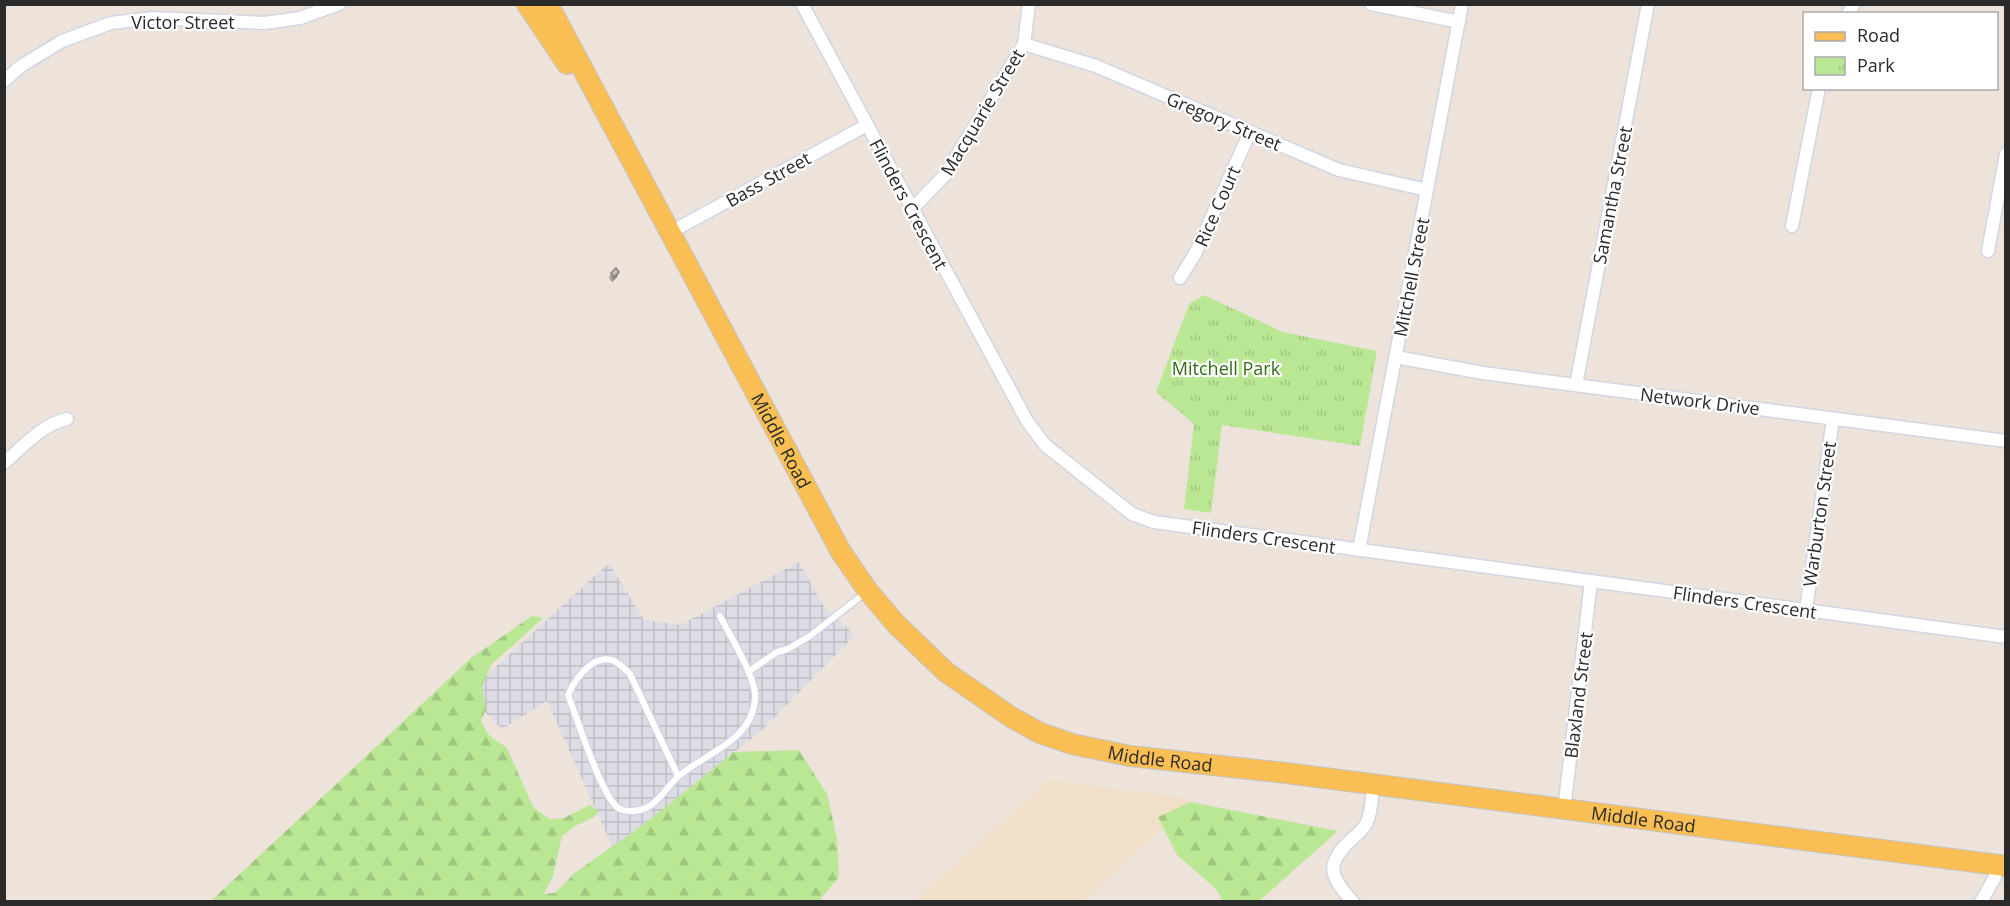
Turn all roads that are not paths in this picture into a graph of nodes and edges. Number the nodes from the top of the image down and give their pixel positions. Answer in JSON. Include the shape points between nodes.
{"nodes":[{"id":1,"x":339,"y":4,"type":"edge"},
{"id":2,"x":527,"y":4,"type":"edge"},
{"id":3,"x":548,"y":4,"type":"edge"},
{"id":4,"x":802,"y":4,"type":"edge"},
{"id":5,"x":1029,"y":4,"type":"edge"},
{"id":6,"x":1371,"y":4,"type":"edge"},
{"id":7,"x":1462,"y":4,"type":"edge"},
{"id":8,"x":1648,"y":4,"type":"edge"},
{"id":9,"x":1459,"y":22,"type":"junction"},
{"id":10,"x":1024,"y":44,"type":"junction"},
{"id":11,"x":4,"y":81,"type":"edge"},
{"id":12,"x":1818,"y":90,"type":"edge"},
{"id":13,"x":867,"y":125,"type":"junction"},
{"id":14,"x":1250,"y":132,"type":"junction"},
{"id":15,"x":626,"y":151,"type":"junction"},
{"id":16,"x":2006,"y":154,"type":"edge"},
{"id":17,"x":1427,"y":190,"type":"junction"},
{"id":18,"x":912,"y":209,"type":"junction"},
{"id":19,"x":1792,"y":226,"type":"dead end"},
{"id":20,"x":669,"y":233,"type":"junction"},
{"id":21,"x":1988,"y":251,"type":"dead end"},
{"id":22,"x":1180,"y":278,"type":"dead end"},
{"id":23,"x":1396,"y":357,"type":"junction"},
{"id":24,"x":1576,"y":385,"type":"junction"},
{"id":25,"x":67,"y":419,"type":"dead end"},
{"id":26,"x":1833,"y":419,"type":"junction"},
{"id":27,"x":2006,"y":441,"type":"edge"},
{"id":28,"x":4,"y":463,"type":"edge"},
{"id":29,"x":1359,"y":550,"type":"junction"},
{"id":30,"x":1592,"y":581,"type":"junction"},
{"id":31,"x":868,"y":591,"type":"junction"},
{"id":32,"x":1806,"y":610,"type":"junction"},
{"id":33,"x":720,"y":616,"type":"dead end"},
{"id":34,"x":2006,"y":637,"type":"edge"},
{"id":35,"x":748,"y":672,"type":"junction"},
{"id":36,"x":678,"y":776,"type":"junction"},
{"id":37,"x":1373,"y":785,"type":"junction"},
{"id":38,"x":1564,"y":810,"type":"junction"},
{"id":39,"x":2001,"y":865,"type":"edge"},
{"id":40,"x":1353,"y":902,"type":"edge"},
{"id":41,"x":1981,"y":902,"type":"edge"}],
"edges":[{"from":1,"to":11,"type":"street","name":"Victor Street","via":[[300,18],[266,23],[153,18],[111,23],[62,41]]},
{"from":2,"to":15,"type":"main road","name":"Middle Road"},
{"from":3,"to":15,"type":"main road","name":"Middle Road"},
{"from":4,"to":13,"type":"street","name":"Flinders Crescent"},
{"from":5,"to":10,"type":"street","name":"Macquarie Street"},
{"from":6,"to":9,"type":"street"},
{"from":7,"to":9,"type":"street","name":"Mitchell Street"},
{"from":8,"to":24,"type":"street","name":"Samantha Street"},
{"from":9,"to":17,"type":"street","name":"Mitchell Street"},
{"from":10,"to":14,"type":"street","name":"Gregory Street","via":[[1096,66]]},
{"from":10,"to":18,"type":"street","name":"Macquarie Street","via":[[945,176]]},
{"from":12,"to":19,"type":"street"},
{"from":13,"to":18,"type":"street","name":"Flinders Crescent"},
{"from":13,"to":20,"type":"street","name":"Bass Street"},
{"from":14,"to":17,"type":"street","name":"Gregory Street","via":[[1339,170]]},
{"from":14,"to":22,"type":"street","name":"Rice Court","via":[[1196,252]]},
{"from":15,"to":20,"type":"main road","name":"Middle Road"},
{"from":16,"to":21,"type":"street"},
{"from":17,"to":23,"type":"street","name":"Mitchell Street"},
{"from":18,"to":29,"type":"street","name":"Flinders Crescent","via":[[1027,421],[1045,445],[1132,514],[1154,522]]},
{"from":20,"to":31,"type":"main road","name":"Middle Road","via":[[841,552]]},
{"from":23,"to":24,"type":"street","name":"Network Drive"},
{"from":23,"to":29,"type":"street","name":"Mitchell Street"},
{"from":24,"to":26,"type":"street","name":"Network Drive"},
{"from":25,"to":28,"type":"street","via":[[47,426]]},
{"from":26,"to":27,"type":"street","name":"Network Drive"},
{"from":26,"to":32,"type":"street","name":"Warburton Street"},
{"from":29,"to":30,"type":"street","name":"Flinders Crescent"},
{"from":30,"to":32,"type":"street","name":"Flinders Crescent"},
{"from":30,"to":38,"type":"street","name":"Blaxland Street"},
{"from":31,"to":35,"type":"lane","via":[[810,636]]},
{"from":31,"to":37,"type":"main road","name":"Middle Road","via":[[946,672],[1040,733],[1130,756]]},
{"from":32,"to":34,"type":"street","name":"Flinders Crescent"},
{"from":33,"to":35,"type":"lane"},
{"from":35,"to":36,"type":"lane","via":[[756,697],[745,727],[738,736]]},
{"from":36,"to":36,"type":"lane","via":[[650,806],[639,811],[618,809],[596,768],[568,694],[585,668],[607,660],[618,663],[630,674]]},
{"from":37,"to":38,"type":"main road","name":"Middle Road"},
{"from":37,"to":40,"type":"street","via":[[1367,822],[1342,848],[1333,865],[1337,884]]},
{"from":38,"to":39,"type":"main road","name":"Middle Road"},
{"from":39,"to":41,"type":"street"}]}
